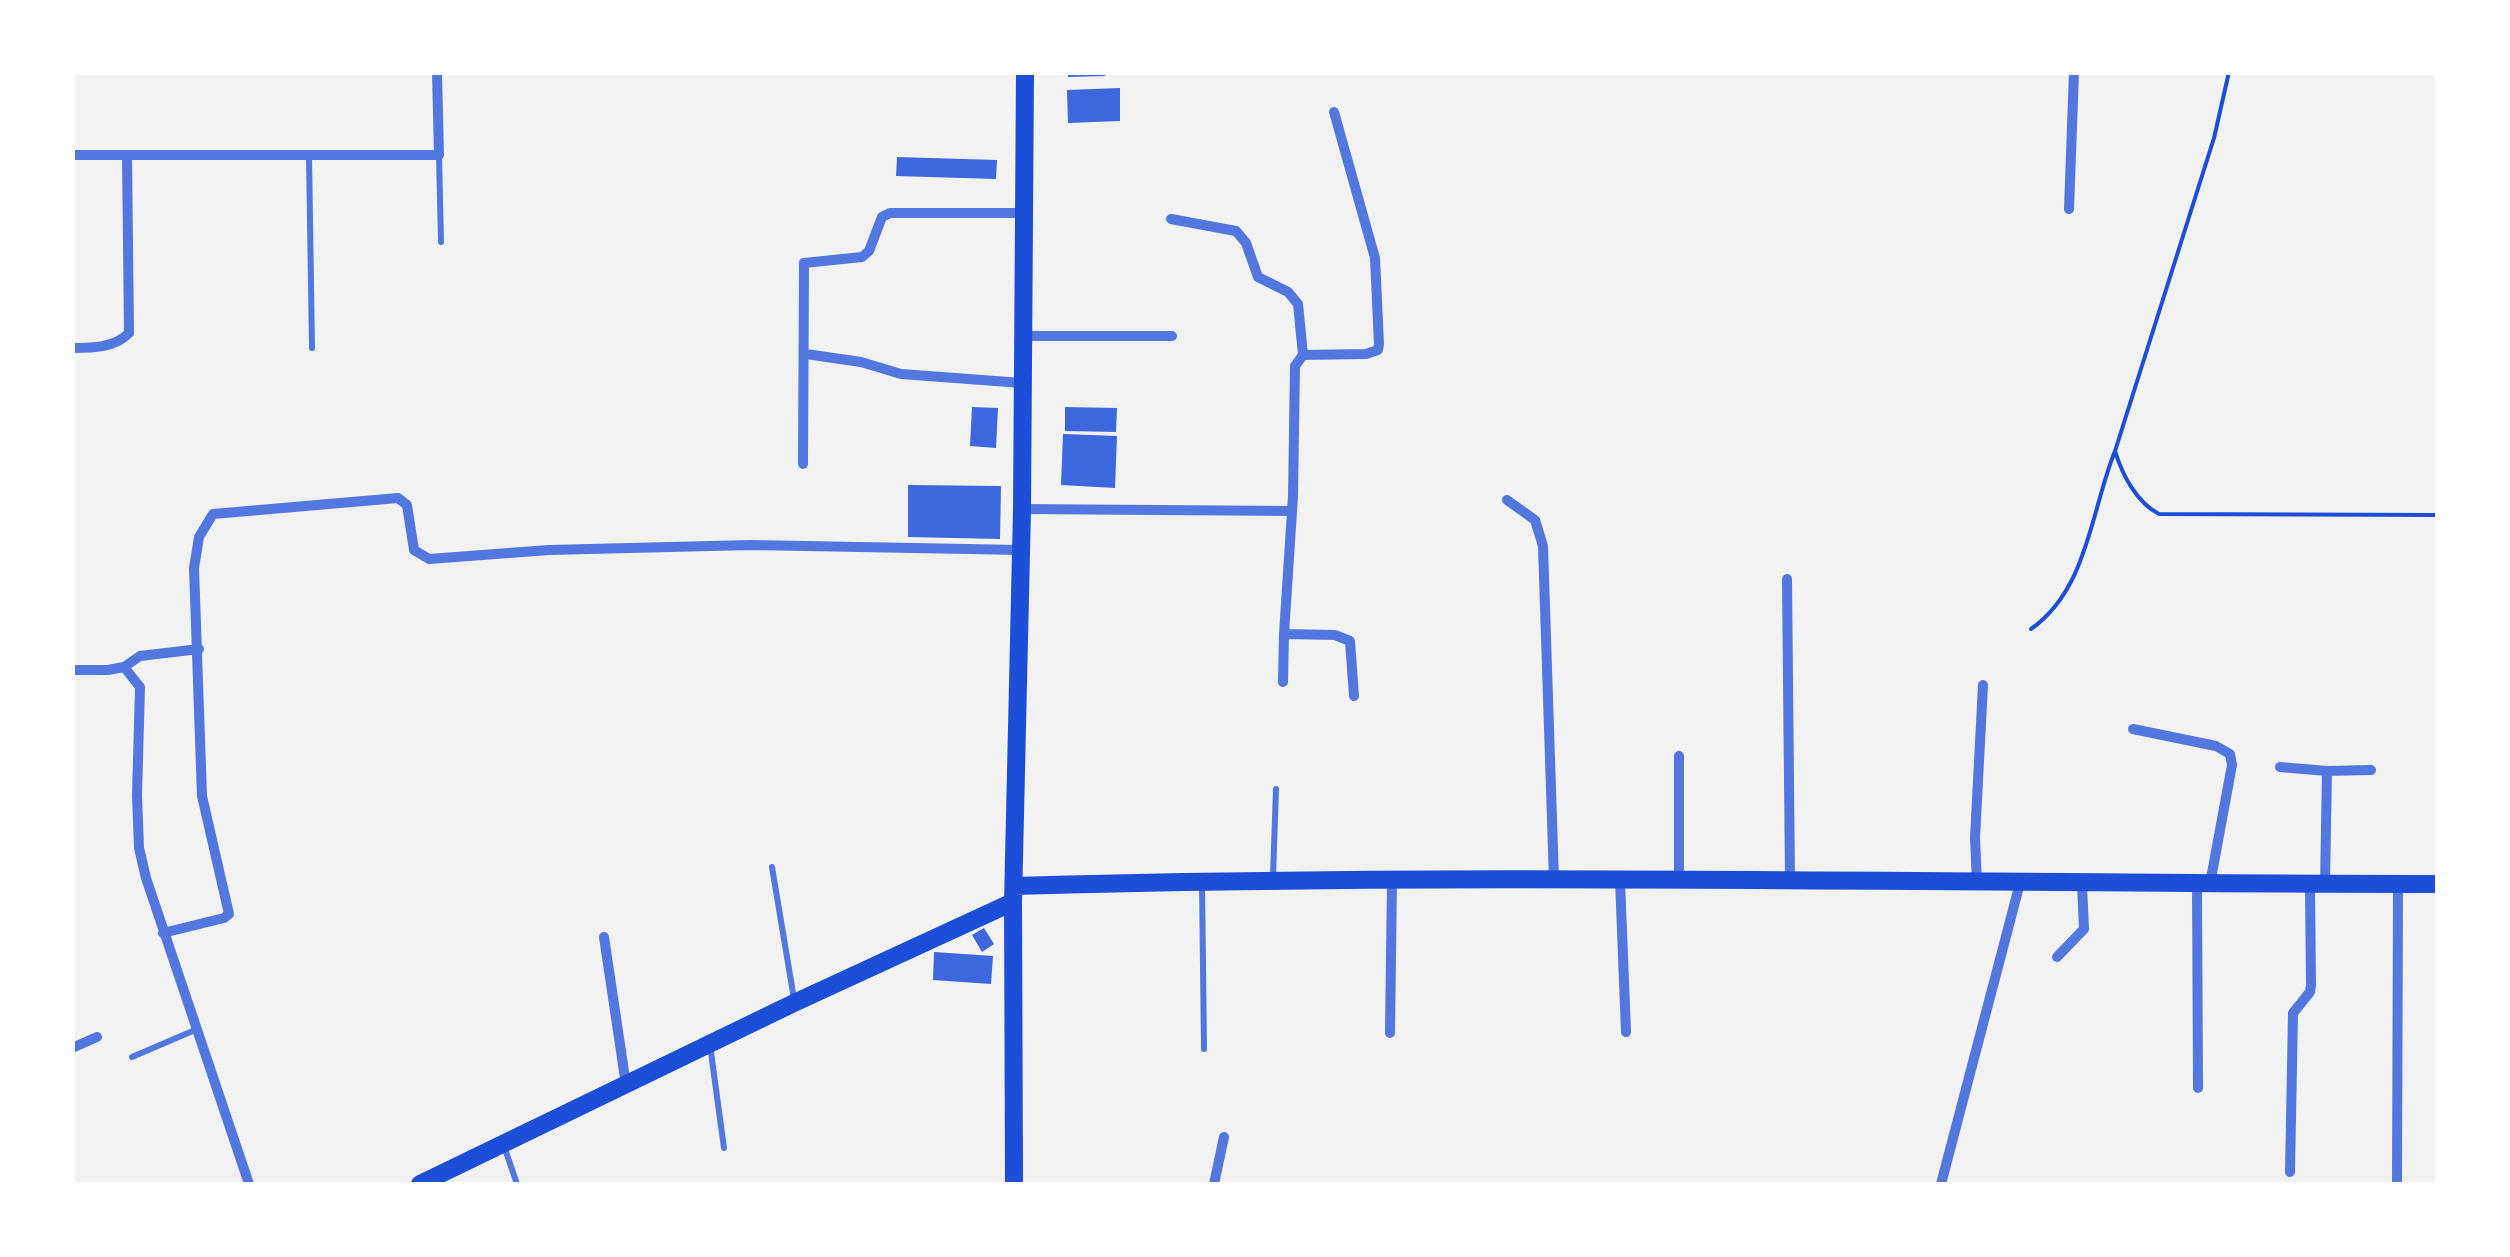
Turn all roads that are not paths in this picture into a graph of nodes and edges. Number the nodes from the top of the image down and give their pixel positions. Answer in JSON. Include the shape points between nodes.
{"nodes":[{"id":1,"x":436,"y":72,"type":"edge"},
{"id":2,"x":1025,"y":72,"type":"edge"},
{"id":3,"x":2074,"y":72,"type":"edge"},
{"id":4,"x":1334,"y":112,"type":"dead end"},
{"id":5,"x":72,"y":155,"type":"edge"},
{"id":6,"x":127,"y":155,"type":"junction"},
{"id":7,"x":440,"y":155,"type":"junction"},
{"id":8,"x":308,"y":156,"type":"junction"},
{"id":9,"x":2069,"y":209,"type":"dead end"},
{"id":10,"x":1023,"y":213,"type":"junction"},
{"id":11,"x":1171,"y":220,"type":"dead end"},
{"id":12,"x":441,"y":242,"type":"dead end"},
{"id":13,"x":1022,"y":336,"type":"junction"},
{"id":14,"x":1172,"y":336,"type":"dead end"},
{"id":15,"x":72,"y":348,"type":"edge"},
{"id":16,"x":312,"y":348,"type":"dead end"},
{"id":17,"x":806,"y":354,"type":"junction"},
{"id":18,"x":1303,"y":355,"type":"junction"},
{"id":19,"x":1022,"y":383,"type":"junction"},
{"id":20,"x":803,"y":464,"type":"dead end"},
{"id":21,"x":1506,"y":500,"type":"dead end"},
{"id":22,"x":1022,"y":508,"type":"junction"},
{"id":23,"x":1292,"y":511,"type":"junction"},
{"id":24,"x":1021,"y":550,"type":"junction"},
{"id":25,"x":1788,"y":578,"type":"dead end"},
{"id":26,"x":1284,"y":634,"type":"junction"},
{"id":27,"x":199,"y":649,"type":"junction"},
{"id":28,"x":124,"y":667,"type":"junction"},
{"id":29,"x":72,"y":670,"type":"edge"},
{"id":30,"x":1283,"y":682,"type":"dead end"},
{"id":31,"x":1983,"y":685,"type":"dead end"},
{"id":32,"x":1354,"y":696,"type":"dead end"},
{"id":33,"x":2134,"y":729,"type":"dead end"},
{"id":34,"x":1679,"y":756,"type":"dead end"},
{"id":35,"x":2280,"y":768,"type":"dead end"},
{"id":36,"x":2327,"y":770,"type":"junction"},
{"id":37,"x":2372,"y":770,"type":"dead end"},
{"id":38,"x":1276,"y":789,"type":"dead end"},
{"id":39,"x":772,"y":867,"type":"dead end"},
{"id":40,"x":1554,"y":880,"type":"junction"},
{"id":41,"x":1620,"y":880,"type":"junction"},
{"id":42,"x":1678,"y":880,"type":"junction"},
{"id":43,"x":1202,"y":881,"type":"junction"},
{"id":44,"x":1392,"y":882,"type":"junction"},
{"id":45,"x":1790,"y":882,"type":"junction"},
{"id":46,"x":1272,"y":883,"type":"junction"},
{"id":47,"x":2020,"y":883,"type":"junction"},
{"id":48,"x":1977,"y":884,"type":"junction"},
{"id":49,"x":2082,"y":884,"type":"junction"},
{"id":50,"x":2204,"y":884,"type":"junction"},
{"id":51,"x":2398,"y":884,"type":"junction"},
{"id":52,"x":2438,"y":884,"type":"edge"},
{"id":53,"x":2318,"y":886,"type":"junction"},
{"id":54,"x":1014,"y":894,"type":"junction"},
{"id":55,"x":163,"y":933,"type":"junction"},
{"id":56,"x":604,"y":937,"type":"dead end"},
{"id":57,"x":2058,"y":957,"type":"dead end"},
{"id":58,"x":794,"y":1002,"type":"junction"},
{"id":59,"x":195,"y":1030,"type":"junction"},
{"id":60,"x":1390,"y":1032,"type":"dead end"},
{"id":61,"x":1626,"y":1032,"type":"dead end"},
{"id":62,"x":98,"y":1037,"type":"dead end"},
{"id":63,"x":710,"y":1044,"type":"junction"},
{"id":64,"x":72,"y":1048,"type":"edge"},
{"id":65,"x":1204,"y":1049,"type":"dead end"},
{"id":66,"x":132,"y":1057,"type":"dead end"},
{"id":67,"x":626,"y":1086,"type":"junction"},
{"id":68,"x":2198,"y":1088,"type":"dead end"},
{"id":69,"x":1224,"y":1138,"type":"dead end"},
{"id":70,"x":504,"y":1144,"type":"junction"},
{"id":71,"x":724,"y":1148,"type":"dead end"},
{"id":72,"x":2290,"y":1172,"type":"dead end"},
{"id":73,"x":248,"y":1184,"type":"edge"},
{"id":74,"x":420,"y":1184,"type":"edge"},
{"id":75,"x":517,"y":1184,"type":"edge"},
{"id":76,"x":1014,"y":1184,"type":"edge"},
{"id":77,"x":1214,"y":1184,"type":"edge"},
{"id":78,"x":1941,"y":1184,"type":"edge"},
{"id":79,"x":2397,"y":1184,"type":"edge"}],
"edges":[{"from":1,"to":7,"type":"street"},
{"from":2,"to":10,"type":"main road"},
{"from":3,"to":9,"type":"street"},
{"from":4,"to":18,"type":"street","via":[[1374,258],[1379,344],[1366,354]]},
{"from":5,"to":6,"type":"street"},
{"from":6,"to":8,"type":"street"},
{"from":6,"to":15,"type":"street","via":[[129,333],[120,342]]},
{"from":7,"to":8,"type":"street"},
{"from":7,"to":12,"type":"lane"},
{"from":8,"to":16,"type":"lane"},
{"from":10,"to":13,"type":"main road"},
{"from":10,"to":17,"type":"street","via":[[890,213],[862,257],[804,263]]},
{"from":11,"to":18,"type":"street","via":[[1227,228],[1242,237],[1258,277],[1298,304]]},
{"from":13,"to":14,"type":"street"},
{"from":13,"to":19,"type":"main road"},
{"from":17,"to":19,"type":"street","via":[[900,374]]},
{"from":17,"to":20,"type":"street"},
{"from":18,"to":23,"type":"street","via":[[1296,366]]},
{"from":19,"to":22,"type":"main road"},
{"from":21,"to":40,"type":"street","via":[[1534,520],[1543,546]]},
{"from":22,"to":23,"type":"street"},
{"from":22,"to":24,"type":"main road"},
{"from":23,"to":26,"type":"street"},
{"from":24,"to":27,"type":"street","via":[[751,545],[429,559],[414,550],[407,506],[398,498],[224,512],[206,521],[196,552]]},
{"from":24,"to":54,"type":"main road"},
{"from":25,"to":45,"type":"street"},
{"from":26,"to":30,"type":"street"},
{"from":26,"to":32,"type":"street","via":[[1347,638]]},
{"from":27,"to":28,"type":"street","via":[[140,656]]},
{"from":27,"to":55,"type":"street","via":[[202,796],[229,914]]},
{"from":28,"to":29,"type":"street"},
{"from":28,"to":55,"type":"street","via":[[140,687],[139,848]]},
{"from":31,"to":48,"type":"street"},
{"from":33,"to":50,"type":"street","via":[[2230,754]]},
{"from":34,"to":42,"type":"street"},
{"from":35,"to":36,"type":"street"},
{"from":36,"to":37,"type":"street"},
{"from":36,"to":53,"type":"street"},
{"from":38,"to":46,"type":"lane"},
{"from":39,"to":58,"type":"lane"},
{"from":40,"to":41,"type":"main road"},
{"from":40,"to":44,"type":"main road"},
{"from":41,"to":42,"type":"main road"},
{"from":41,"to":61,"type":"street"},
{"from":42,"to":45,"type":"main road"},
{"from":43,"to":46,"type":"main road"},
{"from":43,"to":54,"type":"main road"},
{"from":43,"to":65,"type":"lane"},
{"from":44,"to":46,"type":"main road"},
{"from":44,"to":60,"type":"street"},
{"from":45,"to":48,"type":"main road"},
{"from":47,"to":48,"type":"main road"},
{"from":47,"to":49,"type":"main road"},
{"from":47,"to":78,"type":"street"},
{"from":49,"to":50,"type":"main road"},
{"from":49,"to":57,"type":"street","via":[[2084,930]]},
{"from":50,"to":53,"type":"main road"},
{"from":50,"to":68,"type":"street"},
{"from":51,"to":52,"type":"main road"},
{"from":51,"to":53,"type":"main road"},
{"from":51,"to":79,"type":"street"},
{"from":53,"to":72,"type":"street","via":[[2310,992],[2293,1013]]},
{"from":54,"to":58,"type":"main road"},
{"from":54,"to":76,"type":"main road"},
{"from":55,"to":59,"type":"street"},
{"from":56,"to":67,"type":"street"},
{"from":58,"to":63,"type":"main road"},
{"from":59,"to":66,"type":"lane"},
{"from":59,"to":73,"type":"street"},
{"from":62,"to":64,"type":"street"},
{"from":63,"to":67,"type":"main road"},
{"from":63,"to":71,"type":"lane"},
{"from":67,"to":70,"type":"main road"},
{"from":69,"to":77,"type":"street"},
{"from":70,"to":74,"type":"main road"},
{"from":70,"to":75,"type":"lane"}]}
